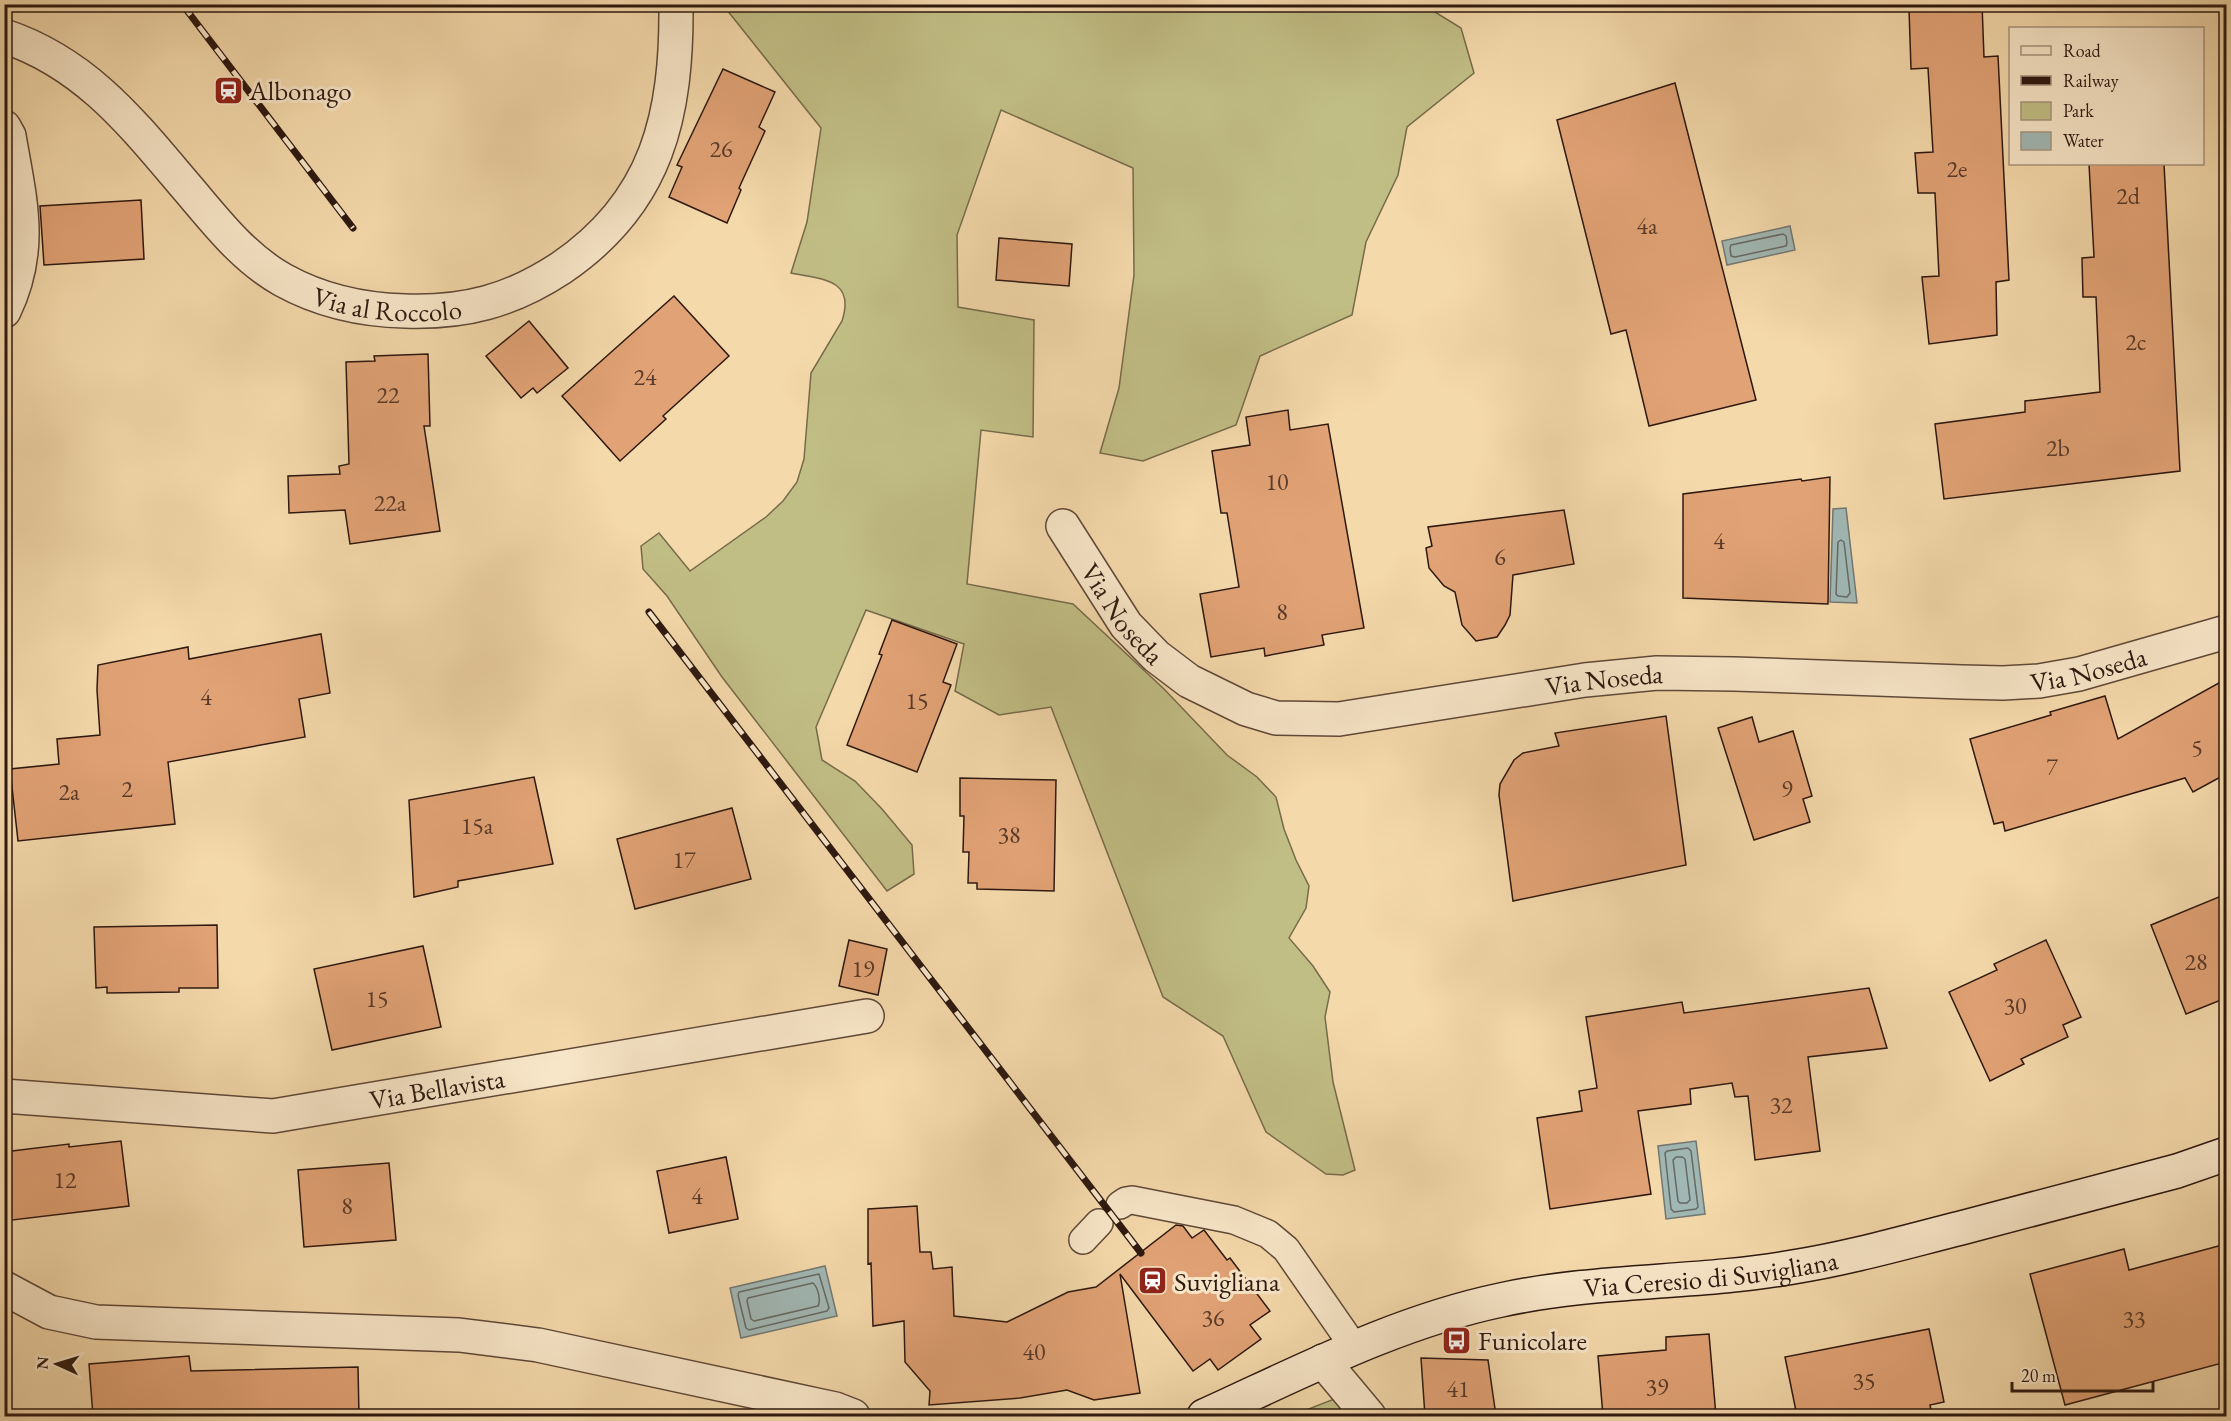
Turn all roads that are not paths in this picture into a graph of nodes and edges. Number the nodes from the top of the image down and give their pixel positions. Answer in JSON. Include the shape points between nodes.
{"nodes":[{"id":1,"x":676,"y":4,"type":"edge"},
{"id":2,"x":4,"y":36,"type":"edge"},
{"id":3,"x":4,"y":127,"type":"edge"},
{"id":4,"x":4,"y":311,"type":"edge"},
{"id":5,"x":1062,"y":526,"type":"dead end"},
{"id":6,"x":2226,"y":632,"type":"edge"},
{"id":7,"x":867,"y":1016,"type":"dead end"},
{"id":8,"x":4,"y":1096,"type":"edge"},
{"id":9,"x":2226,"y":1154,"type":"edge"},
{"id":10,"x":1120,"y":1204,"type":"dead end"},
{"id":11,"x":4,"y":1288,"type":"edge"},
{"id":12,"x":1354,"y":1347,"type":"junction"},
{"id":13,"x":1323,"y":1361,"type":"junction"},
{"id":14,"x":853,"y":1416,"type":"edge"},
{"id":15,"x":1204,"y":1416,"type":"edge"},
{"id":16,"x":1368,"y":1416,"type":"edge"}],
"edges":[{"from":1,"to":2,"type":"street","name":"Via al Roccolo","via":[[671,97],[650,167],[631,202],[573,260],[538,283],[496,301],[431,312],[344,304],[282,279],[234,243],[108,98],[66,65]]},
{"from":3,"to":4,"type":"street","via":[[9,136],[23,238],[19,270]]},
{"from":5,"to":6,"type":"street","name":"Via Noseda","via":[[1126,625],[1156,656],[1188,681],[1246,709],[1276,718],[1339,719],[1585,680],[1657,673],[2039,681],[2079,674]]},
{"from":7,"to":8,"type":"street","name":"Via Bellavista","via":[[273,1116]]},
{"from":9,"to":12,"type":"street","name":"Via Ceresio di Suvigliana","via":[[2177,1171],[1842,1258],[1742,1274],[1556,1290],[1501,1300],[1444,1314]]},
{"from":10,"to":12,"type":"lane","via":[[1132,1200],[1213,1215],[1268,1234],[1286,1249]]},
{"from":11,"to":14,"type":"street","via":[[49,1312],[96,1322],[459,1335],[538,1345]]},
{"from":12,"to":13,"type":"street","name":"Via Ceresio di Suvigliana"},
{"from":13,"to":15,"type":"street","name":"Via Ceresio di Suvigliana"},
{"from":13,"to":16,"type":"street"}]}
